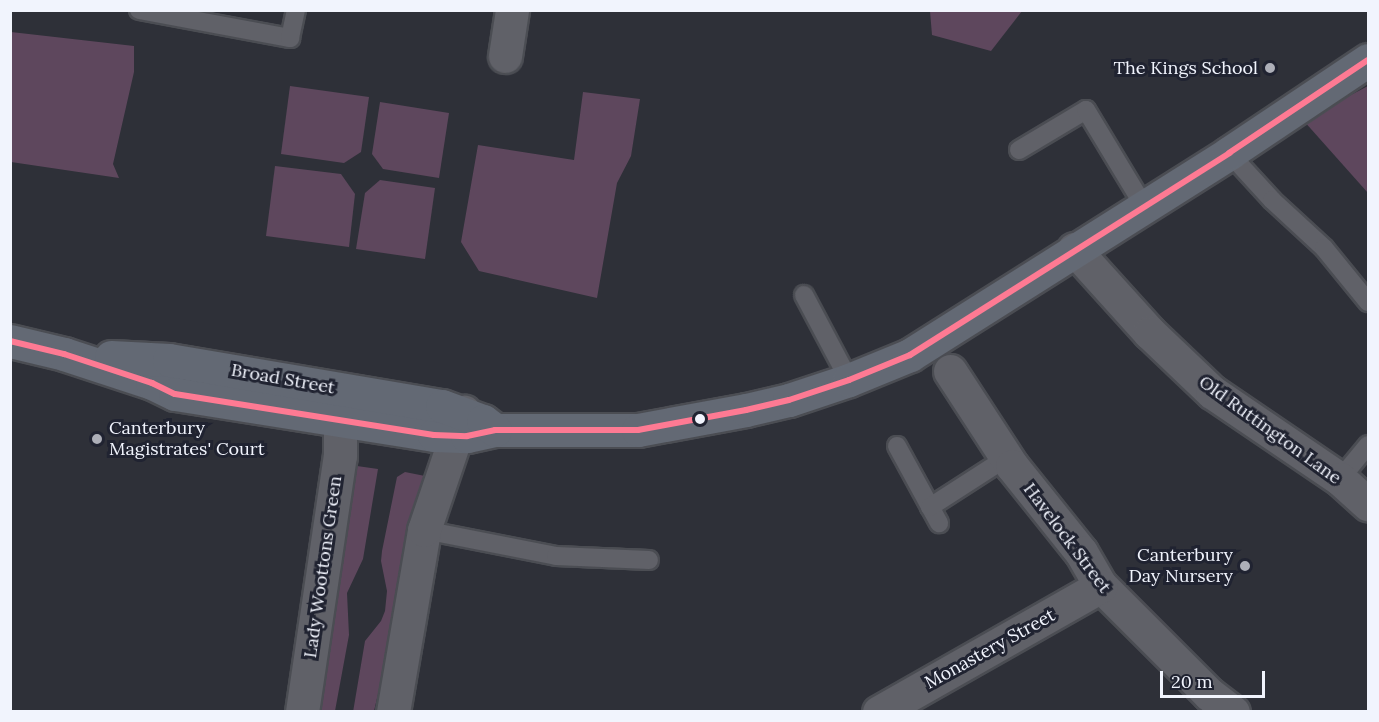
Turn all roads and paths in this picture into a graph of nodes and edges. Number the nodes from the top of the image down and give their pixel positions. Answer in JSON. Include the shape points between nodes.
{"nodes":[{"id":1,"x":139,"y":10,"type":"edge"},
{"id":2,"x":296,"y":10,"type":"edge"},
{"id":3,"x":512,"y":10,"type":"edge"},
{"id":4,"x":505,"y":56,"type":"dead end"},
{"id":5,"x":1368,"y":60,"type":"edge"},
{"id":6,"x":1019,"y":150,"type":"dead end"},
{"id":7,"x":1229,"y":153,"type":"junction"},
{"id":8,"x":1144,"y":206,"type":"junction"},
{"id":9,"x":1074,"y":249,"type":"junction"},
{"id":10,"x":804,"y":296,"type":"dead end"},
{"id":11,"x":1368,"y":302,"type":"edge"},
{"id":12,"x":10,"y":341,"type":"edge"},
{"id":13,"x":64,"y":354,"type":"junction"},
{"id":14,"x":950,"y":371,"type":"dead end"},
{"id":15,"x":849,"y":380,"type":"junction"},
{"id":16,"x":340,"y":422,"type":"junction"},
{"id":17,"x":461,"y":424,"type":"junction"},
{"id":18,"x":897,"y":446,"type":"dead end"},
{"id":19,"x":1368,"y":446,"type":"edge"},
{"id":20,"x":1006,"y":458,"type":"junction"},
{"id":21,"x":1340,"y":479,"type":"junction"},
{"id":22,"x":1368,"y":504,"type":"edge"},
{"id":23,"x":930,"y":507,"type":"junction"},
{"id":24,"x":939,"y":524,"type":"dead end"},
{"id":25,"x":424,"y":530,"type":"junction"},
{"id":26,"x":649,"y":560,"type":"dead end"},
{"id":27,"x":1101,"y":586,"type":"junction"},
{"id":28,"x":302,"y":711,"type":"edge"},
{"id":29,"x":393,"y":711,"type":"edge"},
{"id":30,"x":879,"y":711,"type":"edge"},
{"id":31,"x":1233,"y":711,"type":"edge"}],
"edges":[{"from":1,"to":2,"type":"lane","via":[[290,39]]},
{"from":3,"to":4,"type":"street"},
{"from":5,"to":7,"type":"highway","name":"Broad Street"},
{"from":6,"to":8,"type":"lane","via":[[1086,110]]},
{"from":7,"to":8,"type":"highway","name":"Broad Street"},
{"from":7,"to":11,"type":"lane","via":[[1324,248]]},
{"from":8,"to":9,"type":"highway","name":"Broad Street"},
{"from":9,"to":15,"type":"highway","name":"Broad Street","via":[[910,355]]},
{"from":9,"to":21,"type":"street","name":"Old Ruttington Lane","via":[[1150,333],[1212,392]]},
{"from":10,"to":15,"type":"lane"},
{"from":12,"to":13,"type":"highway","name":"Broad Street"},
{"from":13,"to":16,"type":"highway","name":"Broad Street","via":[[175,394]]},
{"from":13,"to":17,"type":"highway","name":"Broad Street","via":[[170,360],[442,406]]},
{"from":14,"to":20,"type":"street","name":"Havelock Street"},
{"from":15,"to":17,"type":"highway","name":"Broad Street","via":[[789,400],[638,430],[495,430]]},
{"from":16,"to":17,"type":"highway","name":"Broad Street"},
{"from":16,"to":28,"type":"street","name":"Lady Woottons Green","via":[[340,456]]},
{"from":17,"to":25,"type":"street"},
{"from":18,"to":23,"type":"lane"},
{"from":19,"to":21,"type":"lane"},
{"from":20,"to":23,"type":"lane"},
{"from":20,"to":27,"type":"street","name":"Havelock Street","via":[[1081,552]]},
{"from":21,"to":22,"type":"street","name":"Old Ruttington Lane"},
{"from":23,"to":24,"type":"lane"},
{"from":25,"to":26,"type":"lane","via":[[556,556]]},
{"from":25,"to":29,"type":"street"},
{"from":27,"to":30,"type":"street","name":"Monastery Street"},
{"from":27,"to":31,"type":"street","name":"Havelock Street","via":[[1209,694]]}]}
